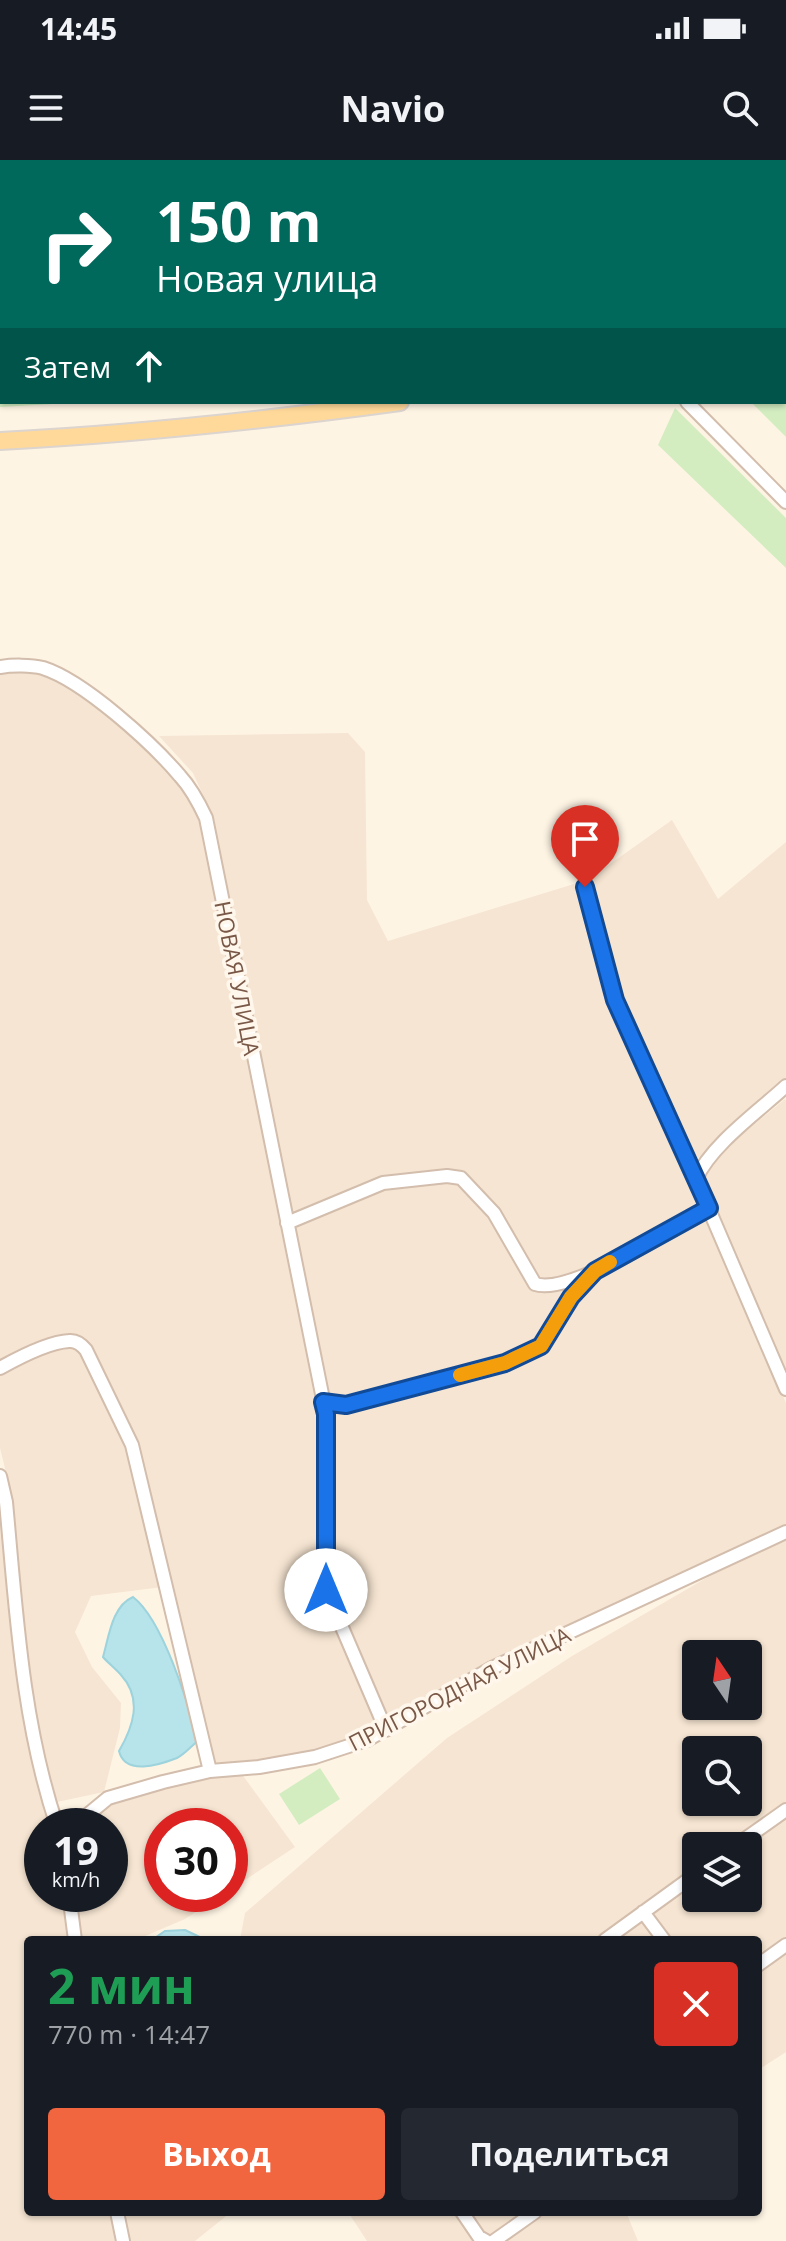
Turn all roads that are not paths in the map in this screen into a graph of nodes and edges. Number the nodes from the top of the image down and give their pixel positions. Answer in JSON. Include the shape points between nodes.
{"nodes":[{"id":1,"x":385,"y":404,"type":"edge"},
{"id":2,"x":689,"y":404,"type":"edge"},
{"id":3,"x":0,"y":441,"type":"edge"},
{"id":4,"x":786,"y":502,"type":"edge"},
{"id":5,"x":0,"y":667,"type":"edge"},
{"id":6,"x":585,"y":887,"type":"dead end"},
{"id":7,"x":786,"y":1086,"type":"edge"},
{"id":8,"x":696,"y":1179,"type":"junction"},
{"id":9,"x":709,"y":1208,"type":"junction"},
{"id":10,"x":287,"y":1223,"type":"junction"},
{"id":11,"x":595,"y":1271,"type":"junction"},
{"id":12,"x":0,"y":1368,"type":"edge"},
{"id":13,"x":786,"y":1389,"type":"edge"},
{"id":14,"x":323,"y":1402,"type":"junction"},
{"id":15,"x":0,"y":1476,"type":"edge"},
{"id":16,"x":786,"y":1532,"type":"edge"},
{"id":17,"x":386,"y":1730,"type":"junction"},
{"id":18,"x":210,"y":1771,"type":"junction"},
{"id":19,"x":51,"y":1808,"type":"edge"},
{"id":20,"x":96,"y":1808,"type":"edge"},
{"id":21,"x":786,"y":1810,"type":"edge"},
{"id":22,"x":755,"y":1832,"type":"edge"},
{"id":23,"x":682,"y":1884,"type":"edge"},
{"id":24,"x":71,"y":1912,"type":"edge"},
{"id":25,"x":643,"y":1912,"type":"junction"},
{"id":26,"x":74,"y":1936,"type":"edge"},
{"id":27,"x":610,"y":1936,"type":"edge"},
{"id":28,"x":661,"y":1936,"type":"edge"},
{"id":29,"x":786,"y":1945,"type":"edge"},
{"id":30,"x":762,"y":1962,"type":"edge"},
{"id":31,"x":118,"y":2216,"type":"edge"},
{"id":32,"x":465,"y":2216,"type":"edge"},
{"id":33,"x":529,"y":2216,"type":"edge"},
{"id":34,"x":123,"y":2241,"type":"edge"},
{"id":35,"x":486,"y":2241,"type":"edge"},
{"id":36,"x":494,"y":2241,"type":"edge"}],
"edges":[{"from":1,"to":3,"type":"main road","via":[[267,420]]},
{"from":2,"to":4,"type":"street"},
{"from":5,"to":10,"type":"street","name":"НОВАЯ УЛИЦА","via":[[41,668],[71,681],[113,712],[195,795],[206,818]]},
{"from":6,"to":8,"type":"street","via":[[615,1000]]},
{"from":7,"to":8,"type":"street","via":[[725,1142]]},
{"from":8,"to":9,"type":"street"},
{"from":9,"to":11,"type":"street"},
{"from":9,"to":13,"type":"street"},
{"from":10,"to":11,"type":"street","via":[[383,1183],[461,1178],[494,1213],[535,1284],[544,1287]]},
{"from":10,"to":14,"type":"street","name":"НОВАЯ УЛИЦА"},
{"from":11,"to":14,"type":"street","via":[[571,1297],[541,1346],[529,1352],[346,1405]]},
{"from":12,"to":18,"type":"street","via":[[71,1340],[86,1350],[132,1445]]},
{"from":14,"to":17,"type":"street","name":"НОВАЯ УЛИЦА","via":[[326,1590]]},
{"from":15,"to":19,"type":"street","via":[[23,1676]]},
{"from":16,"to":17,"type":"street","name":"ПРИГОРОДНАЯ УЛИЦА","via":[[492,1668]]},
{"from":17,"to":18,"type":"street","name":"ПРИГОРОДНАЯ УЛИЦА","via":[[315,1757]]},
{"from":18,"to":20,"type":"street","name":"ПРИГОРОДНАЯ УЛИЦА","via":[[108,1798]]},
{"from":21,"to":22,"type":"street"},
{"from":23,"to":25,"type":"street"},
{"from":24,"to":26,"type":"street"},
{"from":25,"to":27,"type":"street"},
{"from":25,"to":28,"type":"street"},
{"from":29,"to":30,"type":"street"},
{"from":31,"to":34,"type":"street"},
{"from":32,"to":35,"type":"street"},
{"from":33,"to":36,"type":"street"}]}
